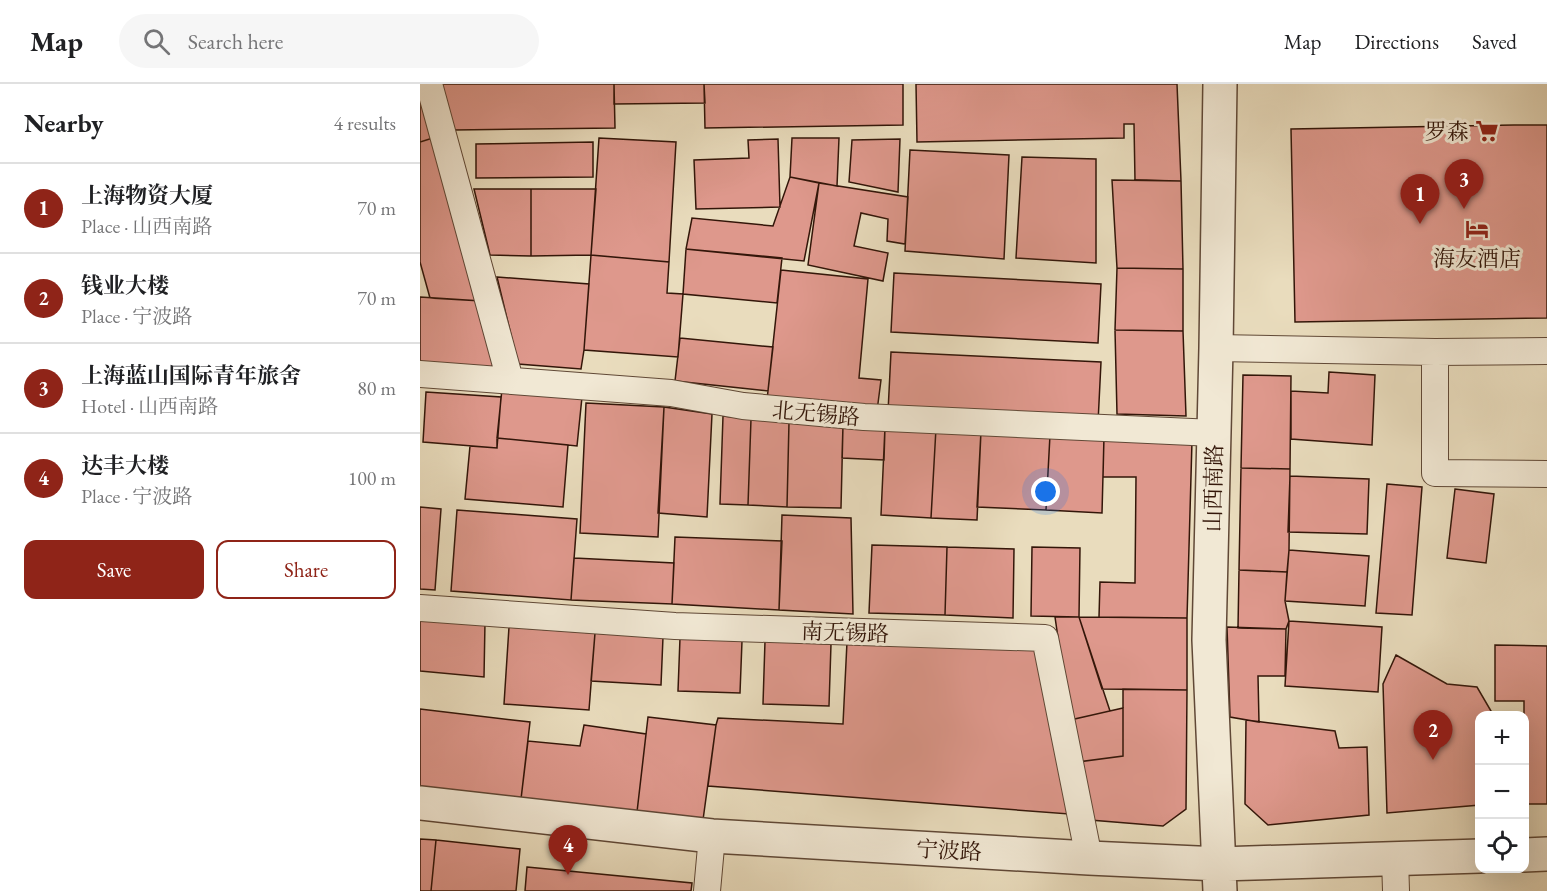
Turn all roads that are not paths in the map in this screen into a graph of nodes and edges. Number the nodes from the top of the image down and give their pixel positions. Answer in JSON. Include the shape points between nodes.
{"nodes":[{"id":1,"x":429,"y":84,"type":"edge"},
{"id":2,"x":1220,"y":84,"type":"edge"},
{"id":3,"x":1216,"y":348,"type":"junction"},
{"id":4,"x":1547,"y":351,"type":"edge"},
{"id":5,"x":1435,"y":352,"type":"junction"},
{"id":6,"x":420,"y":375,"type":"edge"},
{"id":7,"x":510,"y":380,"type":"junction"},
{"id":8,"x":1214,"y":433,"type":"junction"},
{"id":9,"x":1547,"y":474,"type":"edge"},
{"id":10,"x":420,"y":608,"type":"edge"},
{"id":11,"x":420,"y":803,"type":"edge"},
{"id":12,"x":712,"y":836,"type":"junction"},
{"id":13,"x":1547,"y":854,"type":"edge"},
{"id":14,"x":1529,"y":855,"type":"edge"},
{"id":15,"x":1475,"y":856,"type":"edge"},
{"id":16,"x":1089,"y":858,"type":"junction"},
{"id":17,"x":1395,"y":858,"type":"junction"},
{"id":18,"x":1219,"y":878,"type":"edge"},
{"id":19,"x":707,"y":891,"type":"edge"},
{"id":20,"x":1396,"y":891,"type":"edge"}],
"edges":[{"from":1,"to":7,"type":"lane"},
{"from":2,"to":3,"type":"street","name":"山西南路"},
{"from":3,"to":5,"type":"lane"},
{"from":3,"to":8,"type":"street","name":"山西南路"},
{"from":4,"to":5,"type":"lane"},
{"from":5,"to":9,"type":"lane","via":[[1435,473]]},
{"from":6,"to":7,"type":"lane","name":"北无锡路"},
{"from":7,"to":8,"type":"lane","name":"北无锡路","via":[[672,393],[743,406],[864,417]]},
{"from":8,"to":18,"type":"street","name":"山西南路","via":[[1209,640]]},
{"from":10,"to":16,"type":"lane","name":"南无锡路","via":[[675,626],[1045,638]]},
{"from":11,"to":12,"type":"street","name":"宁波路"},
{"from":12,"to":16,"type":"street","name":"宁波路"},
{"from":12,"to":19,"type":"lane"},
{"from":13,"to":14,"type":"street"},
{"from":15,"to":17,"type":"street","name":"宁波路"},
{"from":16,"to":18,"type":"street","name":"宁波路"},
{"from":17,"to":18,"type":"street","name":"宁波路"},
{"from":17,"to":20,"type":"lane"}]}
